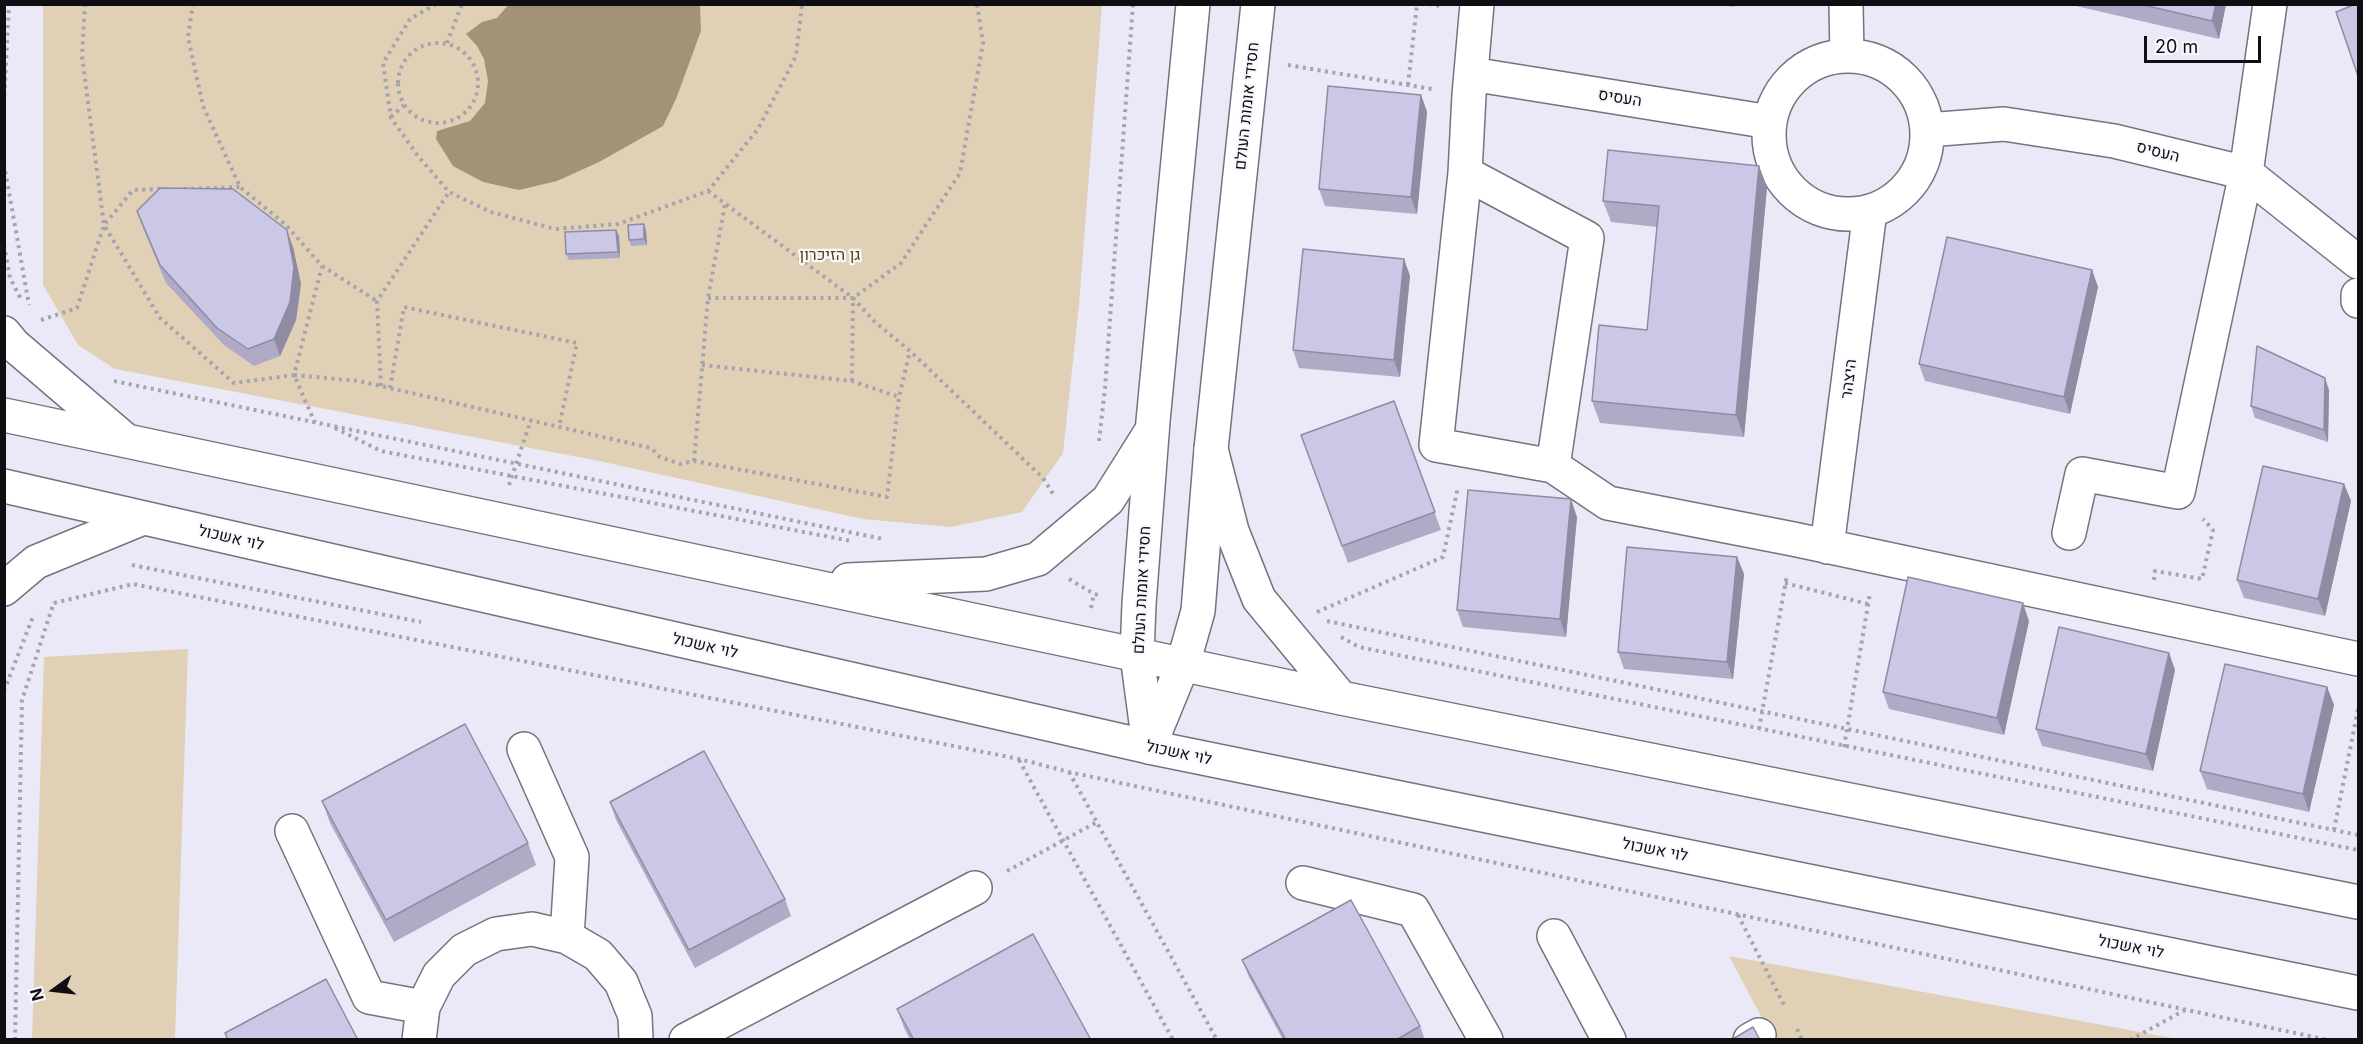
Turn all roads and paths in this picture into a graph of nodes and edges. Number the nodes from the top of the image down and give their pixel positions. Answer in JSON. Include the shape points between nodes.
{"nodes":[{"id":1,"x":9,"y":4,"type":"edge"},
{"id":2,"x":85,"y":4,"type":"edge"},
{"id":3,"x":193,"y":4,"type":"edge"},
{"id":4,"x":436,"y":4,"type":"edge"},
{"id":5,"x":462,"y":4,"type":"edge"},
{"id":6,"x":802,"y":4,"type":"edge"},
{"id":7,"x":977,"y":4,"type":"edge"},
{"id":8,"x":1133,"y":4,"type":"edge"},
{"id":9,"x":1193,"y":4,"type":"edge"},
{"id":10,"x":1258,"y":4,"type":"edge"},
{"id":11,"x":1417,"y":4,"type":"edge"},
{"id":12,"x":1477,"y":4,"type":"edge"},
{"id":13,"x":1846,"y":4,"type":"edge"},
{"id":14,"x":2270,"y":4,"type":"edge"},
{"id":15,"x":447,"y":42,"type":"junction"},
{"id":16,"x":1847,"y":56,"type":"junction"},
{"id":17,"x":1252,"y":59,"type":"junction"},
{"id":18,"x":1408,"y":85,"type":"junction"},
{"id":19,"x":1470,"y":85,"type":"junction"},
{"id":20,"x":4,"y":103,"type":"edge"},
{"id":21,"x":404,"y":105,"type":"junction"},
{"id":22,"x":391,"y":118,"type":"junction"},
{"id":23,"x":1770,"y":122,"type":"junction"},
{"id":24,"x":1927,"y":129,"type":"junction"},
{"id":25,"x":4,"y":164,"type":"edge"},
{"id":26,"x":1465,"y":173,"type":"junction"},
{"id":27,"x":2246,"y":173,"type":"junction"},
{"id":28,"x":240,"y":187,"type":"junction"},
{"id":29,"x":169,"y":189,"type":"edge"},
{"id":30,"x":181,"y":189,"type":"edge"},
{"id":31,"x":708,"y":191,"type":"junction"},
{"id":32,"x":449,"y":192,"type":"junction"},
{"id":33,"x":724,"y":204,"type":"junction"},
{"id":34,"x":1870,"y":211,"type":"junction"},
{"id":35,"x":104,"y":225,"type":"junction"},
{"id":36,"x":4,"y":245,"type":"edge"},
{"id":37,"x":2358,"y":262,"type":"edge"},
{"id":38,"x":322,"y":266,"type":"junction"},
{"id":39,"x":2358,"y":296,"type":"edge"},
{"id":40,"x":708,"y":298,"type":"junction"},
{"id":41,"x":853,"y":298,"type":"junction"},
{"id":42,"x":377,"y":301,"type":"junction"},
{"id":43,"x":2358,"y":301,"type":"edge"},
{"id":44,"x":24,"y":321,"type":"edge"},
{"id":45,"x":910,"y":351,"type":"junction"},
{"id":46,"x":702,"y":365,"type":"junction"},
{"id":47,"x":294,"y":375,"type":"junction"},
{"id":48,"x":105,"y":379,"type":"dead end"},
{"id":49,"x":852,"y":381,"type":"junction"},
{"id":50,"x":381,"y":386,"type":"junction"},
{"id":51,"x":390,"y":388,"type":"junction"},
{"id":52,"x":899,"y":397,"type":"junction"},
{"id":53,"x":4,"y":415,"type":"edge"},
{"id":54,"x":531,"y":420,"type":"junction"},
{"id":55,"x":315,"y":424,"type":"junction"},
{"id":56,"x":559,"y":427,"type":"junction"},
{"id":57,"x":335,"y":428,"type":"junction"},
{"id":58,"x":1152,"y":430,"type":"junction"},
{"id":59,"x":126,"y":441,"type":"junction"},
{"id":60,"x":1099,"y":447,"type":"dead end"},
{"id":61,"x":1211,"y":449,"type":"junction"},
{"id":62,"x":1466,"y":450,"type":"junction"},
{"id":63,"x":694,"y":461,"type":"junction"},
{"id":64,"x":516,"y":463,"type":"junction"},
{"id":65,"x":1553,"y":466,"type":"junction"},
{"id":66,"x":512,"y":475,"type":"junction"},
{"id":67,"x":4,"y":486,"type":"edge"},
{"id":68,"x":1061,"y":506,"type":"dead end"},
{"id":69,"x":143,"y":518,"type":"junction"},
{"id":70,"x":500,"y":520,"type":"junction"},
{"id":71,"x":2213,"y":530,"type":"dead end"},
{"id":72,"x":2069,"y":533,"type":"dead end"},
{"id":73,"x":1793,"y":539,"type":"junction"},
{"id":74,"x":892,"y":541,"type":"dead end"},
{"id":75,"x":855,"y":542,"type":"dead end"},
{"id":76,"x":1827,"y":547,"type":"junction"},
{"id":77,"x":1876,"y":556,"type":"junction"},
{"id":78,"x":789,"y":581,"type":"junction"},
{"id":79,"x":1785,"y":583,"type":"junction"},
{"id":80,"x":4,"y":589,"type":"edge"},
{"id":81,"x":50,"y":592,"type":"dead end"},
{"id":82,"x":54,"y":603,"type":"junction"},
{"id":83,"x":38,"y":604,"type":"dead end"},
{"id":84,"x":1868,"y":604,"type":"junction"},
{"id":85,"x":1316,"y":612,"type":"dead end"},
{"id":86,"x":2148,"y":616,"type":"junction"},
{"id":87,"x":1316,"y":619,"type":"dead end"},
{"id":88,"x":1332,"y":632,"type":"dead end"},
{"id":89,"x":1137,"y":655,"type":"junction"},
{"id":90,"x":2358,"y":660,"type":"edge"},
{"id":91,"x":1184,"y":664,"type":"junction"},
{"id":92,"x":4,"y":691,"type":"edge"},
{"id":93,"x":1341,"y":698,"type":"junction"},
{"id":94,"x":2358,"y":709,"type":"edge"},
{"id":95,"x":1762,"y":712,"type":"junction"},
{"id":96,"x":1847,"y":728,"type":"junction"},
{"id":97,"x":1759,"y":729,"type":"junction"},
{"id":98,"x":1149,"y":747,"type":"junction"},
{"id":99,"x":1844,"y":747,"type":"junction"},
{"id":100,"x":525,"y":749,"type":"dead end"},
{"id":101,"x":1015,"y":752,"type":"dead end"},
{"id":102,"x":1019,"y":759,"type":"junction"},
{"id":103,"x":1064,"y":764,"type":"dead end"},
{"id":104,"x":1069,"y":772,"type":"junction"},
{"id":105,"x":1096,"y":822,"type":"junction"},
{"id":106,"x":2334,"y":830,"type":"junction"},
{"id":107,"x":292,"y":831,"type":"dead end"},
{"id":108,"x":2358,"y":835,"type":"edge"},
{"id":109,"x":1064,"y":842,"type":"junction"},
{"id":110,"x":2358,"y":850,"type":"edge"},
{"id":111,"x":1037,"y":856,"type":"dead end"},
{"id":112,"x":1303,"y":883,"type":"dead end"},
{"id":113,"x":975,"y":888,"type":"dead end"},
{"id":114,"x":2358,"y":902,"type":"edge"},
{"id":115,"x":1738,"y":915,"type":"junction"},
{"id":116,"x":1554,"y":936,"type":"dead end"},
{"id":117,"x":567,"y":937,"type":"junction"},
{"id":118,"x":2358,"y":993,"type":"edge"},
{"id":119,"x":423,"y":1007,"type":"junction"},
{"id":120,"x":1786,"y":1008,"type":"dead end"},
{"id":121,"x":2186,"y":1010,"type":"junction"},
{"id":122,"x":1791,"y":1019,"type":"dead end"},
{"id":123,"x":15,"y":1040,"type":"edge"},
{"id":124,"x":419,"y":1040,"type":"edge"},
{"id":125,"x":636,"y":1040,"type":"edge"},
{"id":126,"x":686,"y":1040,"type":"edge"},
{"id":127,"x":1173,"y":1040,"type":"edge"},
{"id":128,"x":1217,"y":1040,"type":"edge"},
{"id":129,"x":1486,"y":1040,"type":"edge"},
{"id":130,"x":1609,"y":1040,"type":"edge"},
{"id":131,"x":1802,"y":1040,"type":"edge"},
{"id":132,"x":2130,"y":1040,"type":"edge"},
{"id":133,"x":2328,"y":1040,"type":"edge"}],
"edges":[{"from":1,"to":20,"type":"path"},
{"from":2,"to":35,"type":"path","via":[[82,56]]},
{"from":3,"to":28,"type":"path","via":[[188,37],[203,106]]},
{"from":4,"to":22,"type":"path","via":[[410,19],[383,63]]},
{"from":5,"to":15,"type":"path"},
{"from":6,"to":31,"type":"path","via":[[796,56],[758,129]]},
{"from":7,"to":41,"type":"path","via":[[984,44],[960,173],[901,263]]},
{"from":8,"to":60,"type":"path"},
{"from":9,"to":58,"type":"main road","name":"חסידי אומות העולם"},
{"from":10,"to":17,"type":"main road","name":"חסידי אומות העולם"},
{"from":11,"to":18,"type":"path"},
{"from":12,"to":19,"type":"main road"},
{"from":13,"to":16,"type":"main road"},
{"from":14,"to":27,"type":"main road"},
{"from":15,"to":21,"type":"path","via":[[419,46],[408,55],[397,81]]},
{"from":15,"to":21,"type":"path","via":[[460,48],[477,70],[478,85],[469,109],[448,123],[436,124],[423,121]]},
{"from":16,"to":23,"type":"main road","via":[[1805,68],[1776,101]]},
{"from":16,"to":24,"type":"main road","via":[[1871,59],[1892,69],[1910,86]]},
{"from":17,"to":18,"type":"path"},
{"from":17,"to":61,"type":"main road","name":"חסידי אומות העולם"},
{"from":18,"to":19,"type":"path"},
{"from":19,"to":23,"type":"main road","name":"העסיס"},
{"from":19,"to":26,"type":"main road"},
{"from":21,"to":22,"type":"path"},
{"from":22,"to":32,"type":"path"},
{"from":23,"to":34,"type":"main road","via":[[1770,148],[1779,174],[1796,195],[1818,209],[1843,214]]},
{"from":24,"to":27,"type":"main road","name":"העסיס","via":[[2004,124],[2114,141]]},
{"from":24,"to":34,"type":"main road","via":[[1919,171],[1889,203]]},
{"from":25,"to":44,"type":"path"},
{"from":26,"to":62,"type":"main road","via":[[1436,445]]},
{"from":26,"to":65,"type":"main road","via":[[1587,238]]},
{"from":27,"to":37,"type":"main road","name":"העסיס"},
{"from":27,"to":72,"type":"main road","via":[[2178,492],[2082,474]]},
{"from":28,"to":30,"type":"path"},
{"from":28,"to":38,"type":"path","via":[[286,225]]},
{"from":29,"to":35,"type":"path","via":[[133,190]]},
{"from":31,"to":32,"type":"path","via":[[618,224],[555,229],[491,212]]},
{"from":31,"to":33,"type":"path"},
{"from":32,"to":42,"type":"path"},
{"from":33,"to":40,"type":"path"},
{"from":33,"to":41,"type":"path"},
{"from":34,"to":76,"type":"main road","name":"היצהר"},
{"from":35,"to":44,"type":"path","via":[[77,308]]},
{"from":35,"to":47,"type":"path","via":[[160,318],[234,383]]},
{"from":36,"to":44,"type":"path"},
{"from":38,"to":42,"type":"path"},
{"from":38,"to":47,"type":"path"},
{"from":39,"to":43,"type":"main road"},
{"from":40,"to":41,"type":"path"},
{"from":40,"to":46,"type":"path"},
{"from":41,"to":45,"type":"path"},
{"from":41,"to":49,"type":"path"},
{"from":42,"to":50,"type":"path"},
{"from":44,"to":59,"type":"main road","via":[[14,345]]},
{"from":45,"to":52,"type":"path"},
{"from":45,"to":68,"type":"path","via":[[1043,478]]},
{"from":46,"to":49,"type":"path"},
{"from":46,"to":63,"type":"path"},
{"from":47,"to":50,"type":"path"},
{"from":47,"to":55,"type":"path"},
{"from":48,"to":55,"type":"path"},
{"from":49,"to":52,"type":"path"},
{"from":50,"to":51,"type":"path"},
{"from":51,"to":54,"type":"path"},
{"from":51,"to":56,"type":"path","via":[[405,307],[576,343]]},
{"from":52,"to":63,"type":"path","via":[[887,496]]},
{"from":53,"to":59,"type":"main road"},
{"from":54,"to":56,"type":"path"},
{"from":54,"to":64,"type":"path"},
{"from":55,"to":57,"type":"path"},
{"from":56,"to":63,"type":"path","via":[[651,448],[660,457],[680,464]]},
{"from":57,"to":64,"type":"path"},
{"from":57,"to":66,"type":"path","via":[[381,451]]},
{"from":58,"to":78,"type":"main road","via":[[1108,500],[1038,560],[986,574]]},
{"from":58,"to":89,"type":"main road","name":"חסידי אומות העולם"},
{"from":59,"to":70,"type":"main road"},
{"from":61,"to":91,"type":"main road","name":"חסידי אומות העולם","via":[[1198,611]]},
{"from":61,"to":93,"type":"main road","via":[[1232,531],[1259,598]]},
{"from":62,"to":65,"type":"main road"},
{"from":62,"to":85,"type":"path","via":[[1443,557]]},
{"from":64,"to":66,"type":"path"},
{"from":64,"to":74,"type":"path"},
{"from":65,"to":73,"type":"main road","via":[[1608,503]]},
{"from":66,"to":70,"type":"path"},
{"from":66,"to":75,"type":"path"},
{"from":67,"to":69,"type":"main road","name":"לוי אשכול"},
{"from":69,"to":80,"type":"main road","via":[[36,562]]},
{"from":69,"to":98,"type":"main road","name":"לוי אשכול"},
{"from":70,"to":78,"type":"main road"},
{"from":71,"to":86,"type":"path","via":[[2202,579],[2155,572]]},
{"from":73,"to":76,"type":"main road"},
{"from":73,"to":79,"type":"path"},
{"from":76,"to":77,"type":"main road"},
{"from":77,"to":84,"type":"path"},
{"from":77,"to":86,"type":"main road"},
{"from":78,"to":89,"type":"main road"},
{"from":79,"to":84,"type":"path"},
{"from":79,"to":95,"type":"path"},
{"from":81,"to":82,"type":"path"},
{"from":82,"to":102,"type":"path","via":[[133,584]]},
{"from":82,"to":123,"type":"path","via":[[21,700]]},
{"from":83,"to":92,"type":"path"},
{"from":84,"to":96,"type":"path"},
{"from":86,"to":90,"type":"main road"},
{"from":87,"to":95,"type":"path"},
{"from":88,"to":97,"type":"path","via":[[1359,647]]},
{"from":89,"to":91,"type":"main road"},
{"from":89,"to":98,"type":"main road","name":"חסידי אומות העולם"},
{"from":91,"to":93,"type":"main road"},
{"from":91,"to":98,"type":"main road","name":"חסידי אומות העולם"},
{"from":93,"to":114,"type":"main road"},
{"from":94,"to":106,"type":"path"},
{"from":95,"to":96,"type":"path"},
{"from":95,"to":97,"type":"path"},
{"from":96,"to":99,"type":"path"},
{"from":96,"to":106,"type":"path"},
{"from":97,"to":99,"type":"path"},
{"from":98,"to":118,"type":"main road","name":"לוי אשכול"},
{"from":99,"to":110,"type":"path"},
{"from":100,"to":117,"type":"main road","via":[[572,857]]},
{"from":101,"to":102,"type":"path"},
{"from":102,"to":104,"type":"path"},
{"from":102,"to":109,"type":"path"},
{"from":103,"to":104,"type":"path"},
{"from":104,"to":105,"type":"path"},
{"from":104,"to":115,"type":"path"},
{"from":105,"to":109,"type":"path"},
{"from":105,"to":128,"type":"path"},
{"from":106,"to":108,"type":"path"},
{"from":107,"to":119,"type":"main road","via":[[369,997]]},
{"from":109,"to":111,"type":"path"},
{"from":109,"to":127,"type":"path"},
{"from":112,"to":129,"type":"main road","via":[[1413,910]]},
{"from":113,"to":126,"type":"main road"},
{"from":115,"to":120,"type":"path"},
{"from":115,"to":121,"type":"path"},
{"from":116,"to":130,"type":"main road"},
{"from":117,"to":119,"type":"main road","via":[[532,930],[496,934],[464,950],[439,975]]},
{"from":117,"to":125,"type":"main road","via":[[598,955],[621,982],[635,1016]]},
{"from":119,"to":124,"type":"main road"},
{"from":121,"to":132,"type":"path"},
{"from":121,"to":133,"type":"path"},
{"from":122,"to":131,"type":"path"}]}
